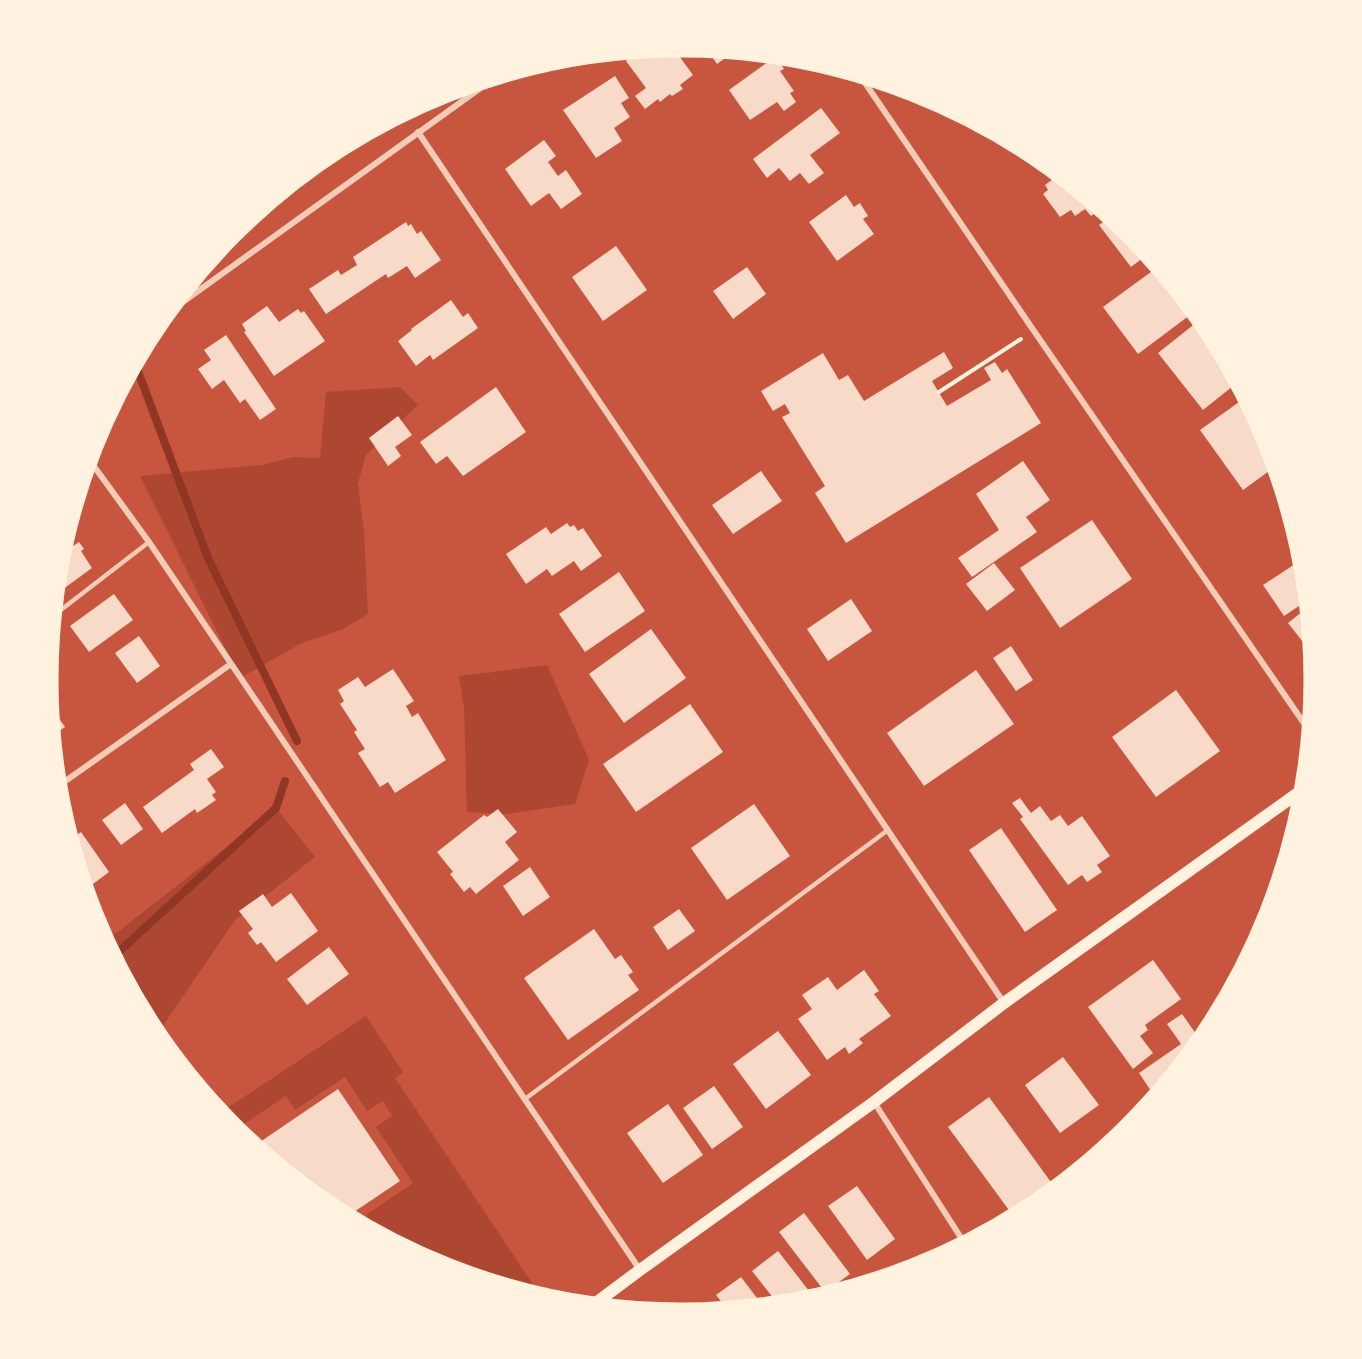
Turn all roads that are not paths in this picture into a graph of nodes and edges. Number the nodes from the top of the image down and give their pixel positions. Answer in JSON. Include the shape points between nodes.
{"nodes":[{"id":1,"x":866,"y":84,"type":"edge"},
{"id":2,"x":477,"y":90,"type":"edge"},
{"id":3,"x":418,"y":132,"type":"junction"},
{"id":4,"x":187,"y":299,"type":"edge"},
{"id":5,"x":94,"y":467,"type":"edge"},
{"id":6,"x":148,"y":542,"type":"junction"},
{"id":7,"x":61,"y":610,"type":"edge"},
{"id":8,"x":231,"y":664,"type":"junction"},
{"id":9,"x":1304,"y":723,"type":"edge"},
{"id":10,"x":65,"y":781,"type":"edge"},
{"id":11,"x":1294,"y":796,"type":"edge"},
{"id":12,"x":888,"y":830,"type":"junction"},
{"id":13,"x":1004,"y":1003,"type":"junction"},
{"id":14,"x":525,"y":1099,"type":"junction"},
{"id":15,"x":874,"y":1102,"type":"junction"},
{"id":16,"x":961,"y":1237,"type":"edge"},
{"id":17,"x":640,"y":1270,"type":"junction"},
{"id":18,"x":602,"y":1298,"type":"edge"}],
"edges":[{"from":1,"to":9,"type":"street"},
{"from":2,"to":3,"type":"street"},
{"from":3,"to":4,"type":"street"},
{"from":3,"to":12,"type":"street"},
{"from":5,"to":6,"type":"street"},
{"from":6,"to":7,"type":"lane"},
{"from":6,"to":8,"type":"street"},
{"from":8,"to":10,"type":"street"},
{"from":8,"to":14,"type":"street"},
{"from":11,"to":13,"type":"main road"},
{"from":12,"to":13,"type":"street"},
{"from":12,"to":14,"type":"lane"},
{"from":13,"to":15,"type":"main road"},
{"from":14,"to":17,"type":"street"},
{"from":15,"to":16,"type":"street"},
{"from":15,"to":17,"type":"main road"},
{"from":17,"to":18,"type":"main road"}]}
